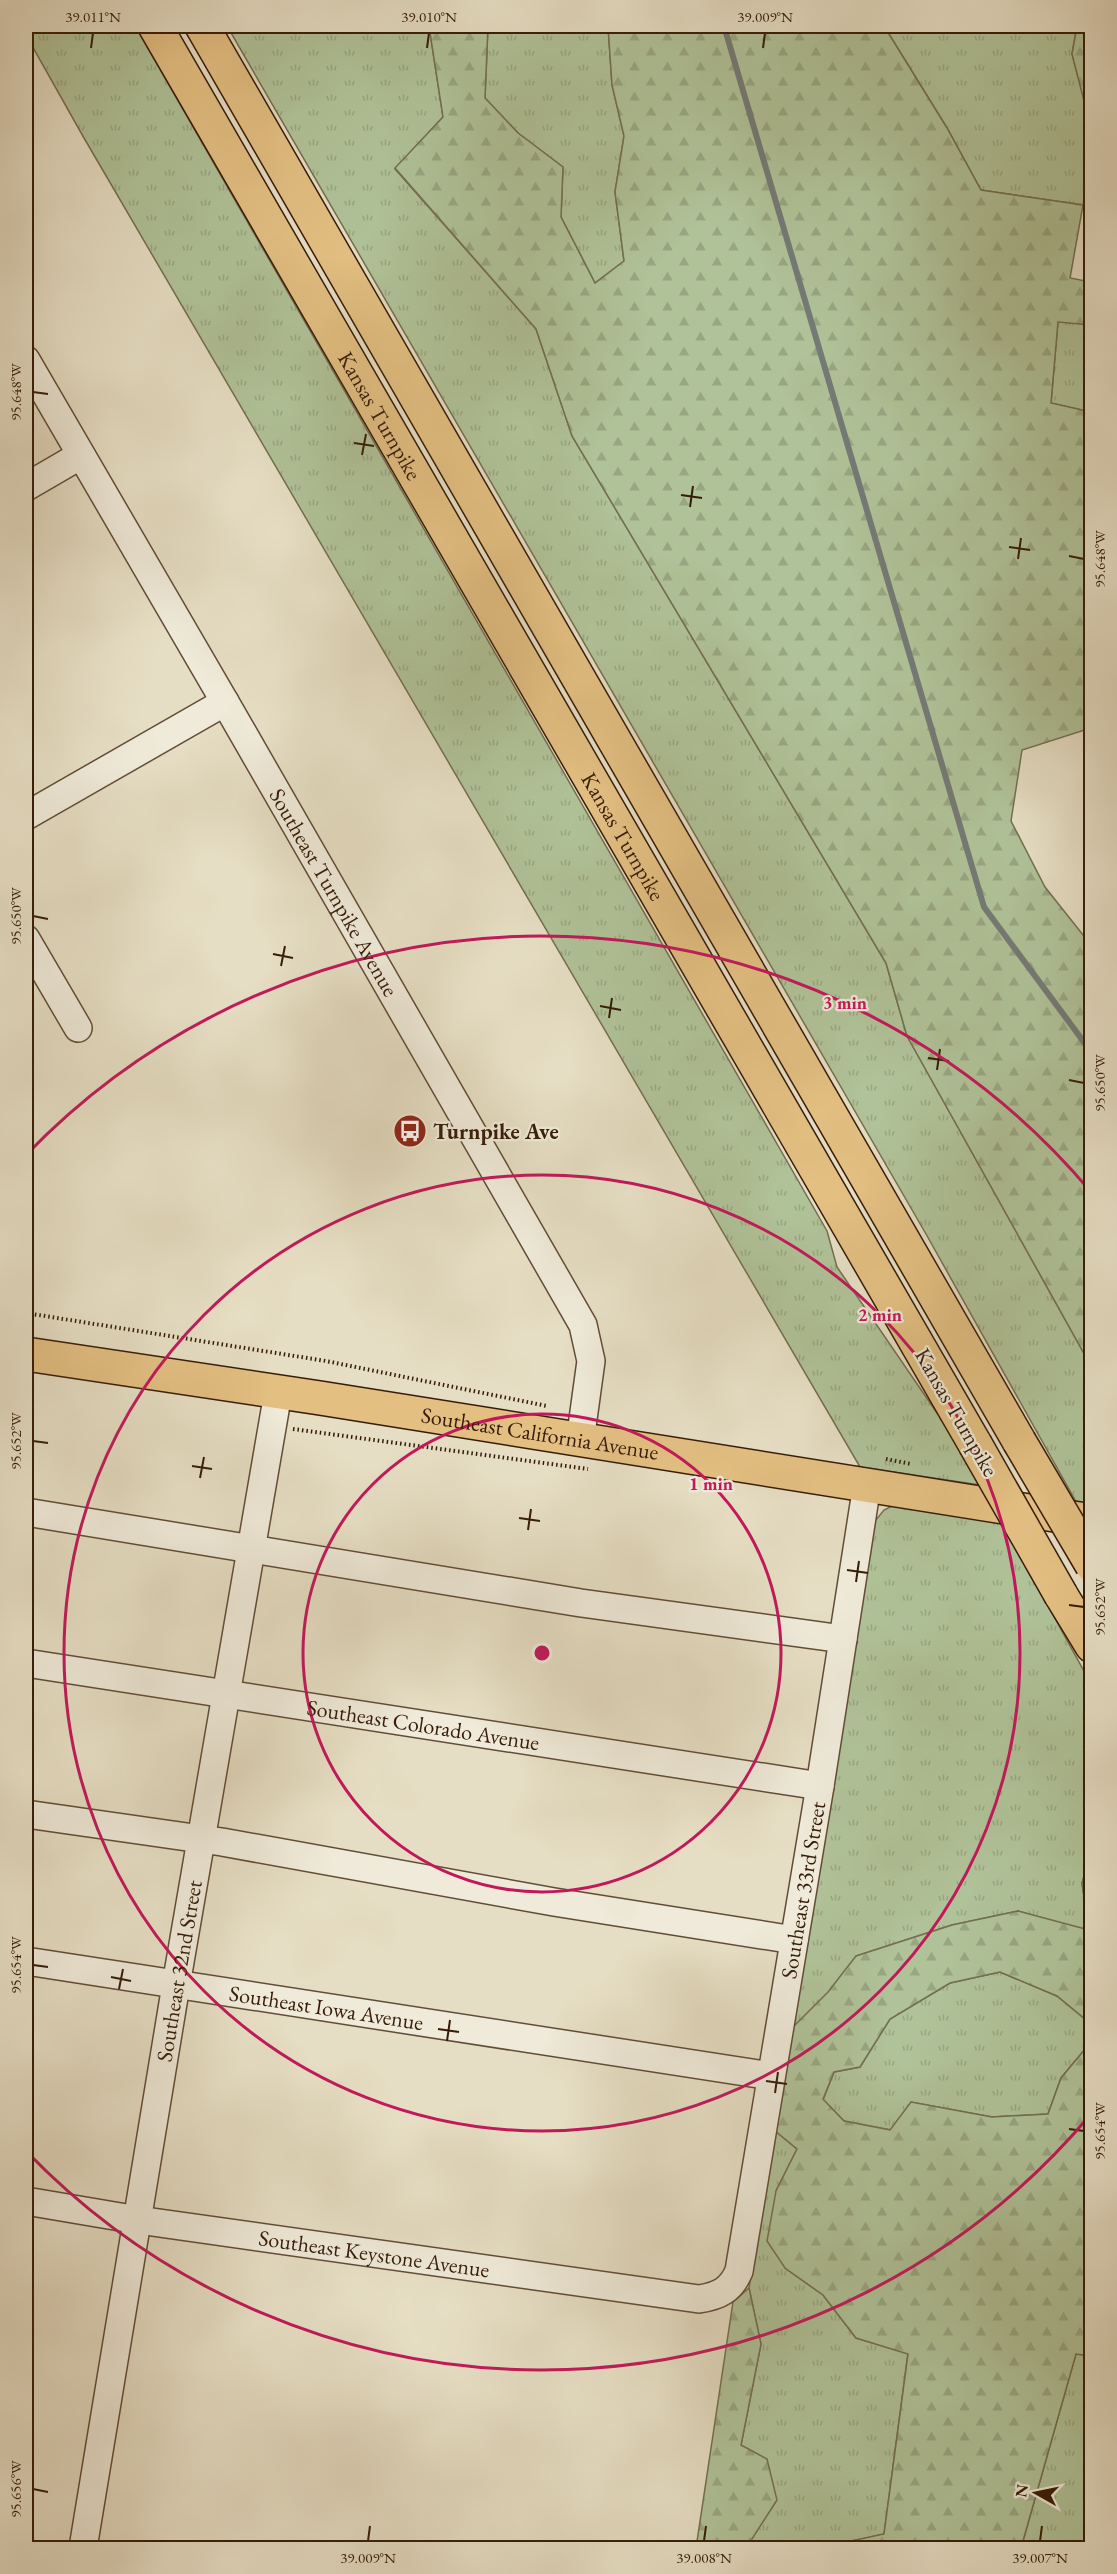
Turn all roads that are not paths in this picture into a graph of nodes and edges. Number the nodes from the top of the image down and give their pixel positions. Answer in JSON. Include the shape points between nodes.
{"nodes":[{"id":1,"x":155,"y":26,"type":"edge"},
{"id":2,"x":202,"y":26,"type":"edge"},
{"id":3,"x":26,"y":360,"type":"edge"},
{"id":4,"x":81,"y":455,"type":"junction"},
{"id":5,"x":26,"y":487,"type":"edge"},
{"id":6,"x":225,"y":702,"type":"junction"},
{"id":7,"x":26,"y":816,"type":"edge"},
{"id":8,"x":26,"y":939,"type":"edge"},
{"id":9,"x":78,"y":1028,"type":"dead end"},
{"id":10,"x":26,"y":1354,"type":"edge"},
{"id":11,"x":278,"y":1393,"type":"junction"},
{"id":12,"x":582,"y":1427,"type":"junction"},
{"id":13,"x":874,"y":1472,"type":"junction"},
{"id":14,"x":26,"y":1512,"type":"edge"},
{"id":15,"x":1092,"y":1521,"type":"edge"},
{"id":16,"x":251,"y":1548,"type":"junction"},
{"id":17,"x":1092,"y":1565,"type":"edge"},
{"id":18,"x":843,"y":1639,"type":"junction"},
{"id":19,"x":1092,"y":1646,"type":"edge"},
{"id":20,"x":26,"y":1663,"type":"edge"},
{"id":21,"x":226,"y":1694,"type":"junction"},
{"id":22,"x":820,"y":1786,"type":"junction"},
{"id":23,"x":26,"y":1814,"type":"edge"},
{"id":24,"x":201,"y":1839,"type":"junction"},
{"id":25,"x":794,"y":1940,"type":"junction"},
{"id":26,"x":26,"y":1961,"type":"edge"},
{"id":27,"x":176,"y":1985,"type":"junction"},
{"id":28,"x":771,"y":2076,"type":"junction"},
{"id":29,"x":26,"y":2201,"type":"edge"},
{"id":30,"x":138,"y":2220,"type":"junction"},
{"id":31,"x":724,"y":2292,"type":"joint"},
{"id":32,"x":83,"y":2548,"type":"edge"}],
"edges":[{"from":1,"to":19,"type":"main road","name":"Kansas Turnpike","bridge":true},
{"from":2,"to":17,"type":"main road","name":"Kansas Turnpike","bridge":true},
{"from":3,"to":4,"type":"street","name":"Southeast Turnpike Avenue"},
{"from":4,"to":5,"type":"street"},
{"from":4,"to":6,"type":"street","name":"Southeast Turnpike Avenue"},
{"from":6,"to":7,"type":"street"},
{"from":6,"to":12,"type":"street","name":"Southeast Turnpike Avenue","via":[[583,1325],[591,1361]]},
{"from":8,"to":9,"type":"street"},
{"from":10,"to":11,"type":"main road","name":"Southeast California Avenue"},
{"from":11,"to":12,"type":"main road","name":"Southeast California Avenue"},
{"from":11,"to":16,"type":"street","name":"Southeast 32nd Street"},
{"from":12,"to":13,"type":"main road","name":"Southeast California Avenue"},
{"from":13,"to":15,"type":"main road","name":"Southeast California Avenue"},
{"from":13,"to":18,"type":"street","name":"Southeast 33rd Street"},
{"from":14,"to":16,"type":"street"},
{"from":16,"to":18,"type":"street","via":[[581,1604]]},
{"from":16,"to":21,"type":"street","name":"Southeast 32nd Street"},
{"from":18,"to":22,"type":"street","name":"Southeast 33rd Street"},
{"from":20,"to":21,"type":"street","name":"Southeast Colorado Avenue"},
{"from":21,"to":22,"type":"street","name":"Southeast Colorado Avenue"},
{"from":21,"to":24,"type":"street","name":"Southeast 32nd Street"},
{"from":22,"to":25,"type":"street","name":"Southeast 33rd Street"},
{"from":23,"to":24,"type":"street"},
{"from":24,"to":25,"type":"street"},
{"from":24,"to":27,"type":"street","name":"Southeast 32nd Street"},
{"from":25,"to":28,"type":"street","name":"Southeast 33rd Street"},
{"from":26,"to":27,"type":"street","name":"Southeast Iowa Avenue"},
{"from":27,"to":28,"type":"street","name":"Southeast Iowa Avenue"},
{"from":27,"to":30,"type":"street","name":"Southeast 32nd Street"},
{"from":28,"to":31,"type":"street","name":"Southeast 33rd Street","via":[[739,2271]]},
{"from":29,"to":30,"type":"street","name":"Southeast Keystone Avenue"},
{"from":30,"to":31,"type":"street","name":"Southeast Keystone Avenue","via":[[699,2299]]},
{"from":30,"to":32,"type":"street","name":"Southeast 32nd Street"}]}
